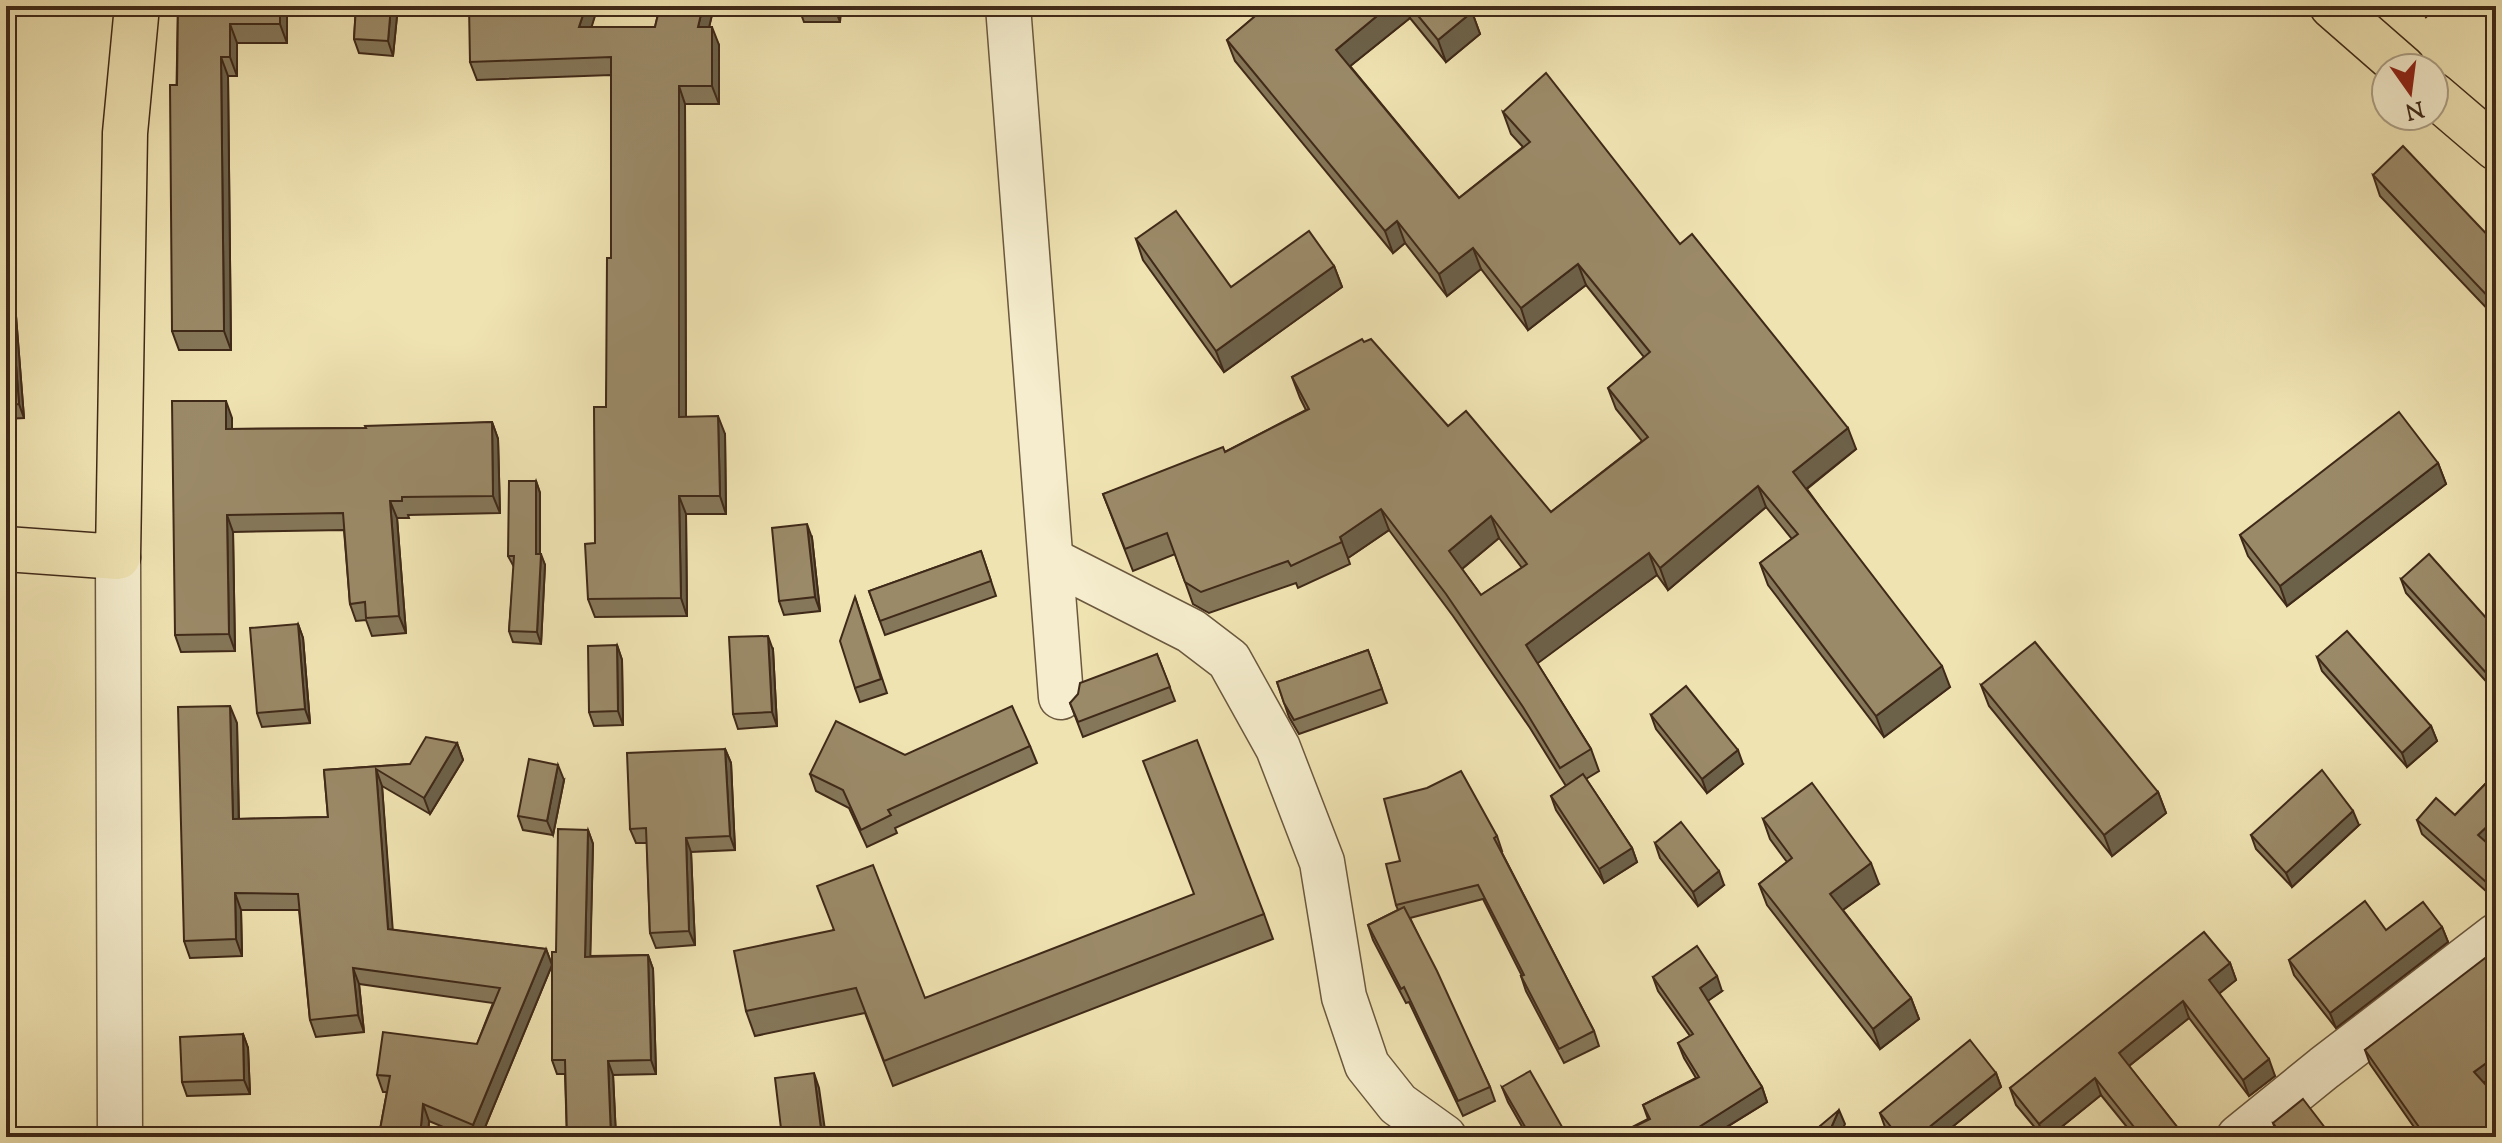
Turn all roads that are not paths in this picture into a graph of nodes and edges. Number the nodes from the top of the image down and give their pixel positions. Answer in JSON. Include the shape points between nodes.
{"nodes":[{"id":1,"x":137,"y":6,"type":"edge"},
{"id":2,"x":1008,"y":6,"type":"edge"},
{"id":3,"x":2332,"y":6,"type":"edge"},
{"id":4,"x":2385,"y":52,"type":"edge"},
{"id":5,"x":2450,"y":109,"type":"edge"},
{"id":6,"x":2496,"y":148,"type":"edge"},
{"id":7,"x":6,"y":549,"type":"edge"},
{"id":8,"x":118,"y":557,"type":"junction"},
{"id":9,"x":1051,"y":560,"type":"junction"},
{"id":10,"x":1061,"y":697,"type":"dead end"},
{"id":11,"x":2496,"y":936,"type":"edge"},
{"id":12,"x":120,"y":1137,"type":"edge"},
{"id":13,"x":1444,"y":1137,"type":"edge"},
{"id":14,"x":2239,"y":1137,"type":"edge"}],
"edges":[{"from":1,"to":8,"type":"main road","via":[[125,133]]},
{"from":2,"to":9,"type":"street"},
{"from":3,"to":4,"type":"main road"},
{"from":5,"to":6,"type":"main road"},
{"from":7,"to":8,"type":"main road"},
{"from":8,"to":12,"type":"street"},
{"from":9,"to":10,"type":"street"},
{"from":9,"to":13,"type":"street","via":[[1191,631],[1229,660],[1278,748],[1322,862],[1344,997],[1367,1065],[1398,1104]]},
{"from":11,"to":14,"type":"street"}]}
